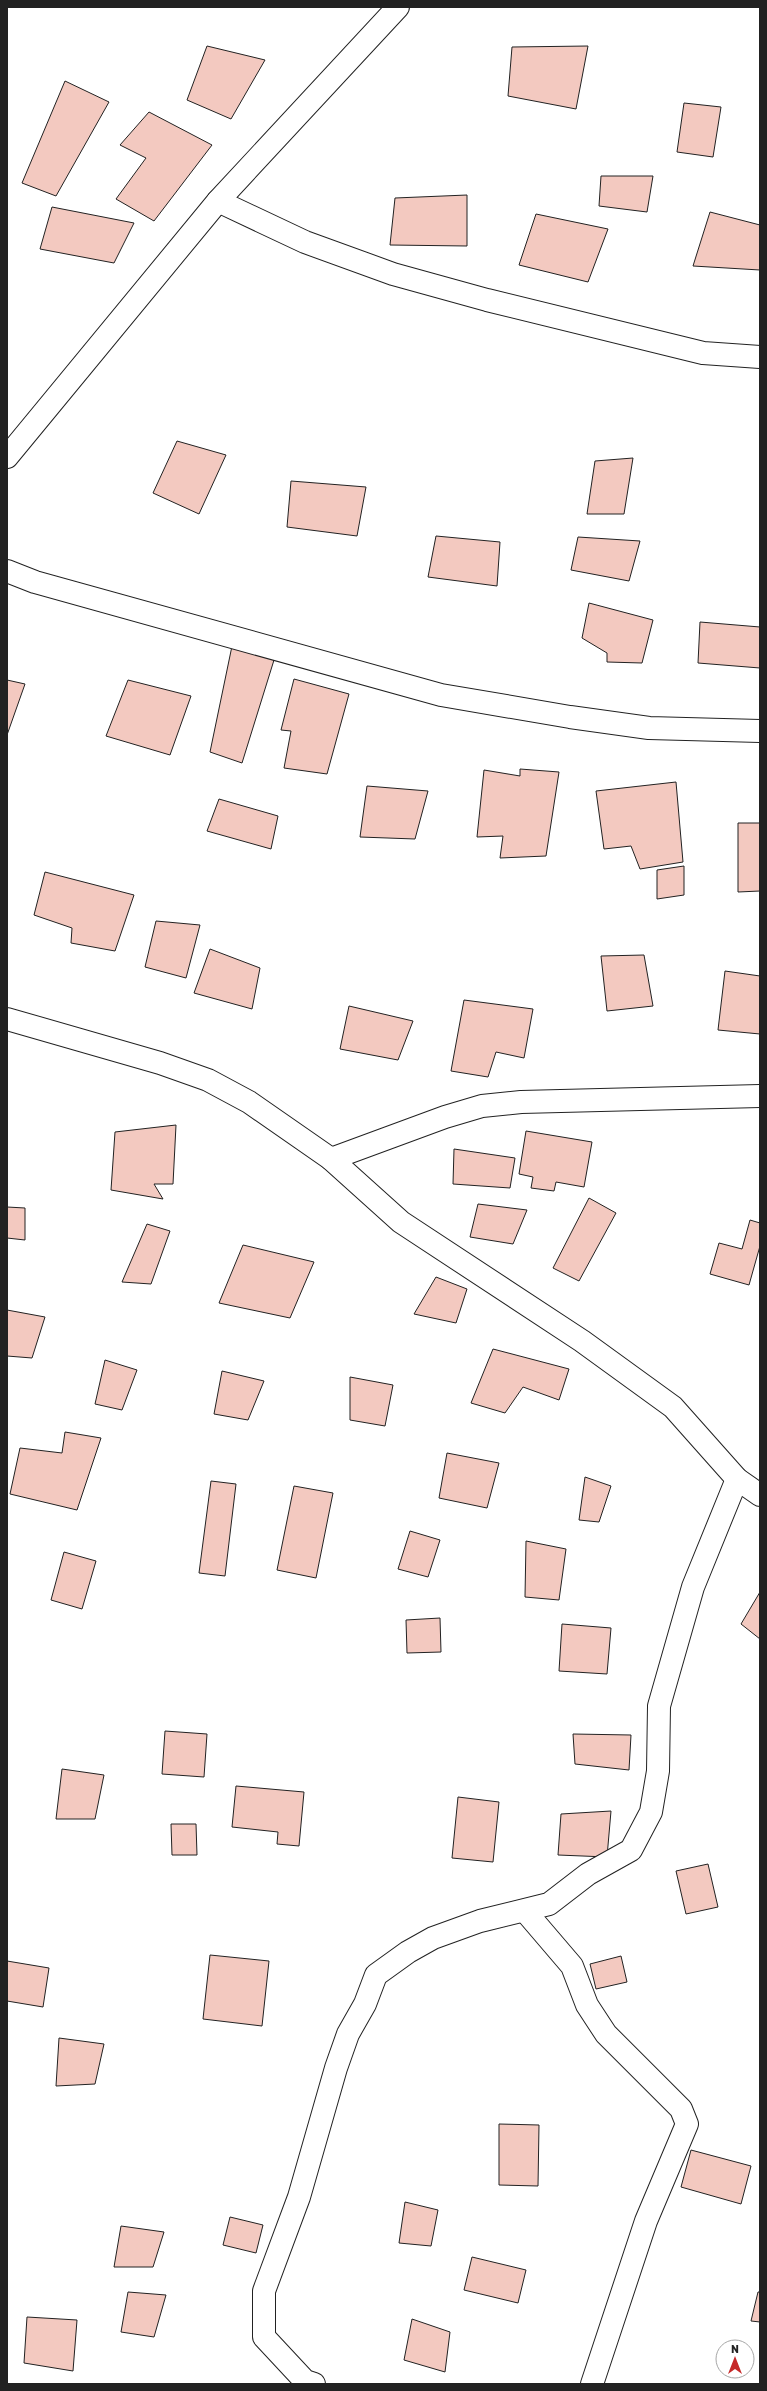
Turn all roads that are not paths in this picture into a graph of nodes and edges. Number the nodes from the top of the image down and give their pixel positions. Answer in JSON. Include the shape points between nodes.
{"nodes":[{"id":1,"x":398,"y":7,"type":"edge"},
{"id":2,"x":218,"y":201,"type":"junction"},
{"id":3,"x":760,"y":357,"type":"edge"},
{"id":4,"x":7,"y":457,"type":"edge"},
{"id":5,"x":7,"y":570,"type":"edge"},
{"id":6,"x":760,"y":731,"type":"edge"},
{"id":7,"x":7,"y":1019,"type":"edge"},
{"id":8,"x":760,"y":1096,"type":"edge"},
{"id":9,"x":331,"y":1159,"type":"junction"},
{"id":10,"x":737,"y":1479,"type":"junction"},
{"id":11,"x":760,"y":1495,"type":"edge"},
{"id":12,"x":525,"y":1911,"type":"junction"},
{"id":13,"x":314,"y":2384,"type":"edge"},
{"id":14,"x":592,"y":2384,"type":"edge"}],
"edges":[{"from":1,"to":2,"type":"street"},
{"from":2,"to":3,"type":"street","via":[[305,242],[400,276],[487,300],[703,352]]},
{"from":2,"to":4,"type":"street"},
{"from":5,"to":6,"type":"street","via":[[35,582],[441,695],[649,728]]},
{"from":7,"to":9,"type":"street","via":[[160,1063],[208,1080],[249,1102]]},
{"from":8,"to":9,"type":"street","via":[[521,1102],[482,1106],[426,1123]]},
{"from":9,"to":10,"type":"street","via":[[401,1222],[582,1341],[673,1407]]},
{"from":10,"to":11,"type":"street"},
{"from":10,"to":12,"type":"street","via":[[693,1587],[659,1706],[658,1771],[651,1812],[631,1850],[588,1874],[548,1904]]},
{"from":12,"to":13,"type":"street","via":[[480,1921],[433,1938],[408,1952],[376,1975],[365,2004],[348,2034],[299,2197],[264,2291],[264,2337],[305,2381]]},
{"from":12,"to":14,"type":"street","via":[[572,1966],[587,2005],[606,2034],[681,2110],[687,2124],[646,2222]]}]}
